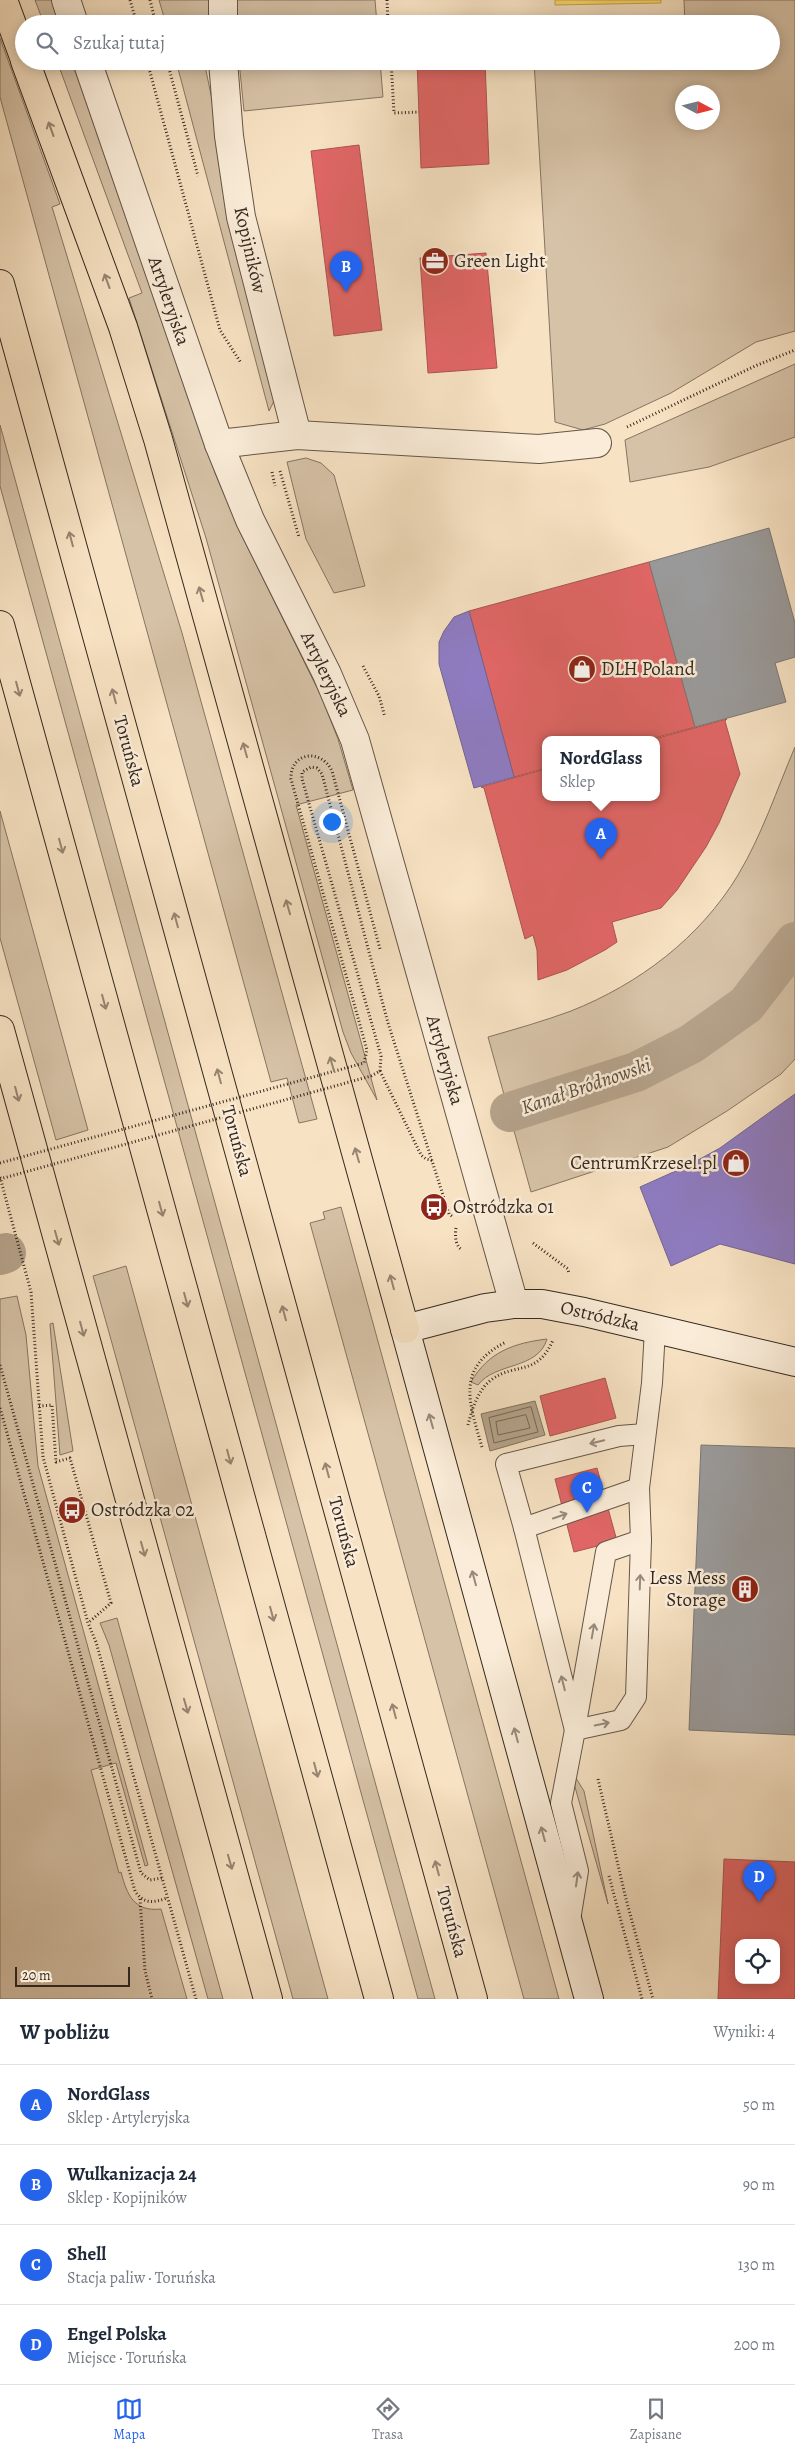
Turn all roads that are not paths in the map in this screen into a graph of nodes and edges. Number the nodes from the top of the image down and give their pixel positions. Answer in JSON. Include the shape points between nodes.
{"nodes":[{"id":1,"x":3,"y":0,"type":"edge"},
{"id":2,"x":66,"y":0,"type":"edge"},
{"id":3,"x":223,"y":0,"type":"edge"},
{"id":4,"x":71,"y":15,"type":"edge"},
{"id":5,"x":223,"y":15,"type":"edge"},
{"id":6,"x":15,"y":33,"type":"edge"},
{"id":7,"x":29,"y":70,"type":"edge"},
{"id":8,"x":90,"y":70,"type":"edge"},
{"id":9,"x":224,"y":70,"type":"edge"},
{"id":10,"x":0,"y":284,"type":"edge"},
{"id":11,"x":297,"y":435,"type":"junction"},
{"id":12,"x":597,"y":443,"type":"road end"},
{"id":13,"x":219,"y":444,"type":"junction"},
{"id":14,"x":0,"y":625,"type":"edge"},
{"id":15,"x":0,"y":1030,"type":"edge"},
{"id":16,"x":514,"y":1304,"type":"junction"},
{"id":17,"x":405,"y":1329,"type":"junction"},
{"id":18,"x":655,"y":1329,"type":"junction"},
{"id":19,"x":795,"y":1362,"type":"edge"},
{"id":20,"x":646,"y":1434,"type":"junction"},
{"id":21,"x":639,"y":1488,"type":"junction"},
{"id":22,"x":524,"y":1528,"type":"junction"},
{"id":23,"x":641,"y":1540,"type":"junction"},
{"id":24,"x":575,"y":1730,"type":"junction"},
{"id":25,"x":569,"y":1927,"type":"junction"},
{"id":26,"x":268,"y":1999,"type":"edge"},
{"id":27,"x":379,"y":1999,"type":"edge"},
{"id":28,"x":473,"y":1999,"type":"edge"},
{"id":29,"x":589,"y":1999,"type":"edge"}],
"edges":[{"from":1,"to":6,"type":"highway"},
{"from":2,"to":4,"type":"street"},
{"from":3,"to":5,"type":"street"},
{"from":17,"to":7,"type":"highway","one_way":true,"via":[[158,439],[123,327]]},
{"from":8,"to":13,"type":"street","name":"Artyleryjska"},
{"from":9,"to":11,"type":"street","name":"Kopijników","via":[[241,216]]},
{"from":28,"to":10,"type":"highway","name":"Toruńska","one_way":true},
{"from":11,"to":12,"type":"street","via":[[539,449]]},
{"from":11,"to":13,"type":"street"},
{"from":13,"to":16,"type":"street","name":"Artyleryjska","via":[[250,520],[350,724]]},
{"from":14,"to":27,"type":"highway","one_way":true},
{"from":15,"to":26,"type":"highway","one_way":true},
{"from":16,"to":17,"type":"street","name":"Ostródzka","via":[[472,1310]]},
{"from":16,"to":18,"type":"street","name":"Ostródzka","via":[[542,1304]]},
{"from":25,"to":17,"type":"street","one_way":true},
{"from":18,"to":19,"type":"street","name":"Ostródzka"},
{"from":18,"to":20,"type":"lane"},
{"from":20,"to":21,"type":"lane"},
{"from":20,"to":22,"type":"lane","one_way":true,"via":[[619,1436],[506,1464]]},
{"from":22,"to":21,"type":"lane","one_way":true},
{"from":21,"to":23,"type":"lane"},
{"from":24,"to":22,"type":"lane","one_way":true},
{"from":24,"to":23,"type":"lane","one_way":true,"via":[[606,1552]]},
{"from":24,"to":23,"type":"lane","one_way":true,"via":[[621,1720],[636,1697]]},
{"from":25,"to":24,"type":"lane","one_way":true,"via":[[578,1872],[561,1802]]},
{"from":25,"to":29,"type":"street"}]}
